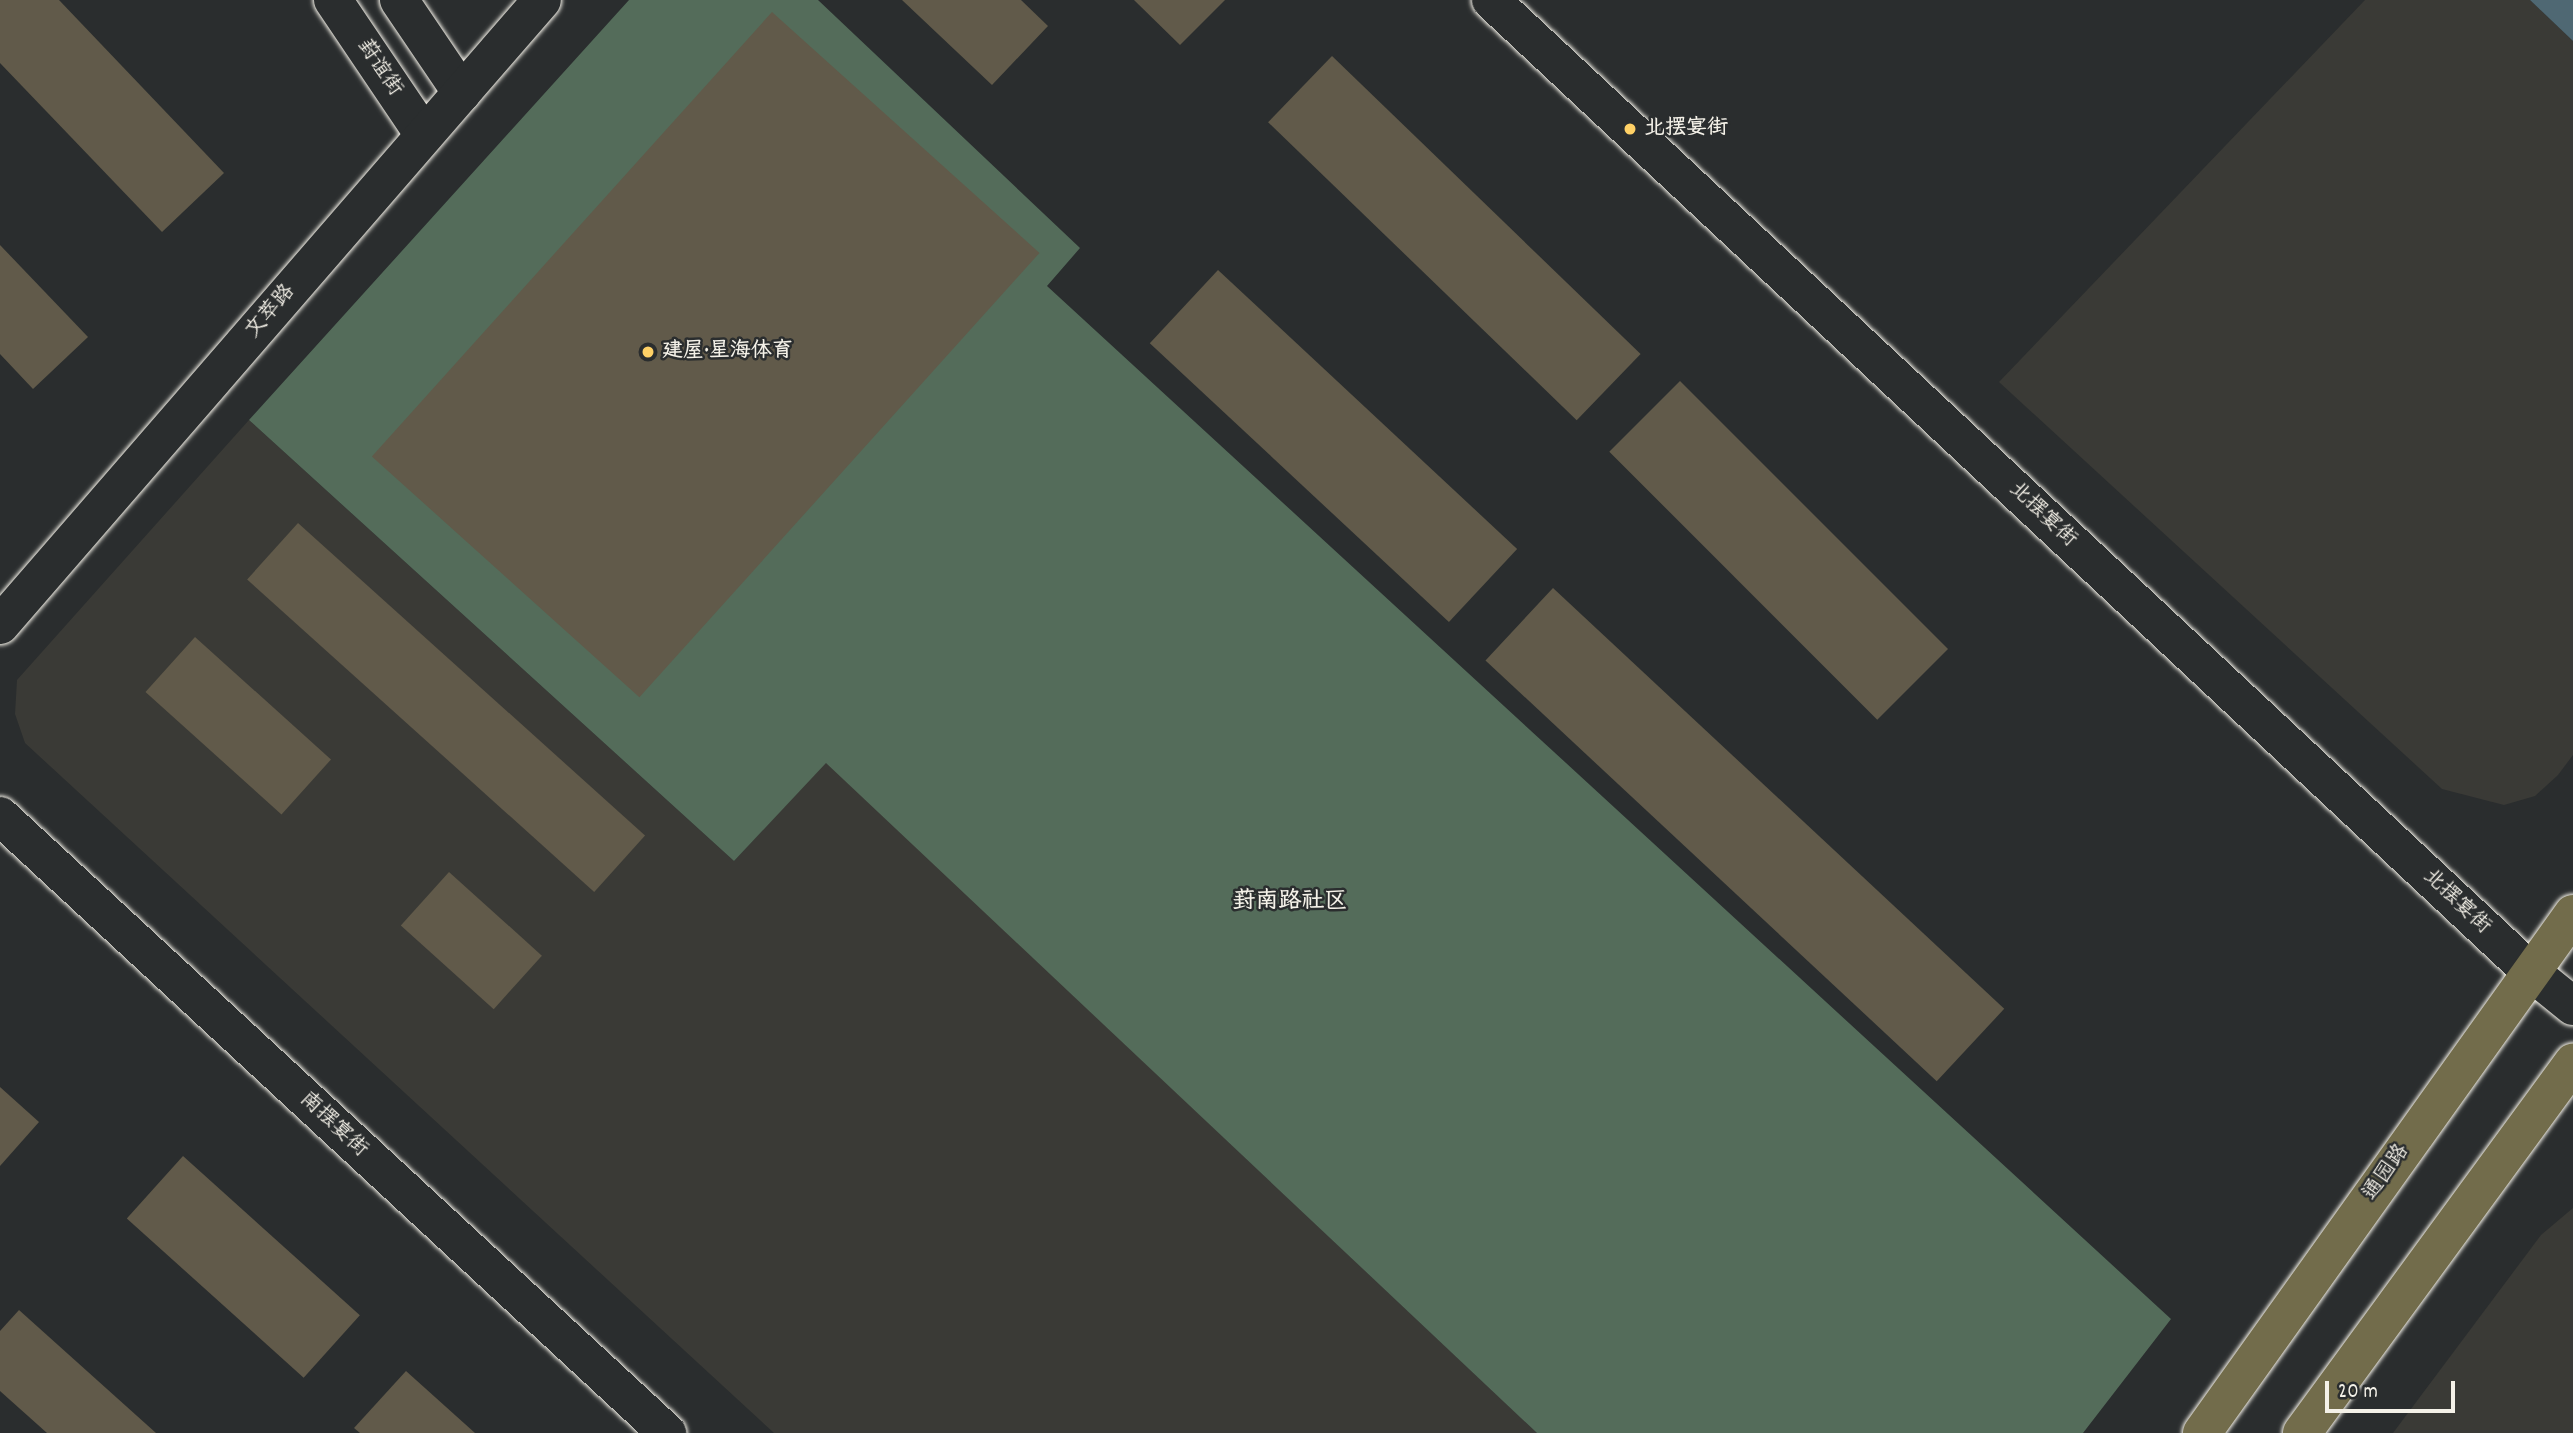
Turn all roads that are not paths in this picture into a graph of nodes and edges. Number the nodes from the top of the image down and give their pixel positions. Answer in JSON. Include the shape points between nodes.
{"nodes":[{"id":1,"x":333,"y":0,"type":"edge"},
{"id":2,"x":399,"y":0,"type":"edge"},
{"id":3,"x":542,"y":0,"type":"edge"},
{"id":4,"x":1491,"y":0,"type":"edge"},
{"id":5,"x":462,"y":93,"type":"junction"},
{"id":6,"x":424,"y":135,"type":"junction"},
{"id":7,"x":0,"y":625,"type":"edge"},
{"id":8,"x":0,"y":816,"type":"edge"},
{"id":9,"x":2573,"y":914,"type":"edge"},
{"id":10,"x":2531,"y":972,"type":"junction"},
{"id":11,"x":2573,"y":1006,"type":"edge"},
{"id":12,"x":2573,"y":1063,"type":"edge"},
{"id":13,"x":667,"y":1433,"type":"edge"},
{"id":14,"x":2202,"y":1433,"type":"edge"},
{"id":15,"x":2302,"y":1433,"type":"edge"}],
"edges":[{"from":1,"to":6,"type":"street","name":"葑谊街"},
{"from":2,"to":5,"type":"street"},
{"from":3,"to":5,"type":"street","name":"文萃路"},
{"from":4,"to":10,"type":"street","name":"北摆宴街"},
{"from":5,"to":6,"type":"street","name":"文萃路"},
{"from":6,"to":7,"type":"street","name":"文萃路"},
{"from":8,"to":13,"type":"street","name":"南摆宴街"},
{"from":9,"to":10,"type":"main road","name":"通园路"},
{"from":10,"to":11,"type":"street","name":"北摆宴街"},
{"from":10,"to":14,"type":"main road","name":"通园路"},
{"from":12,"to":15,"type":"main road"}]}
